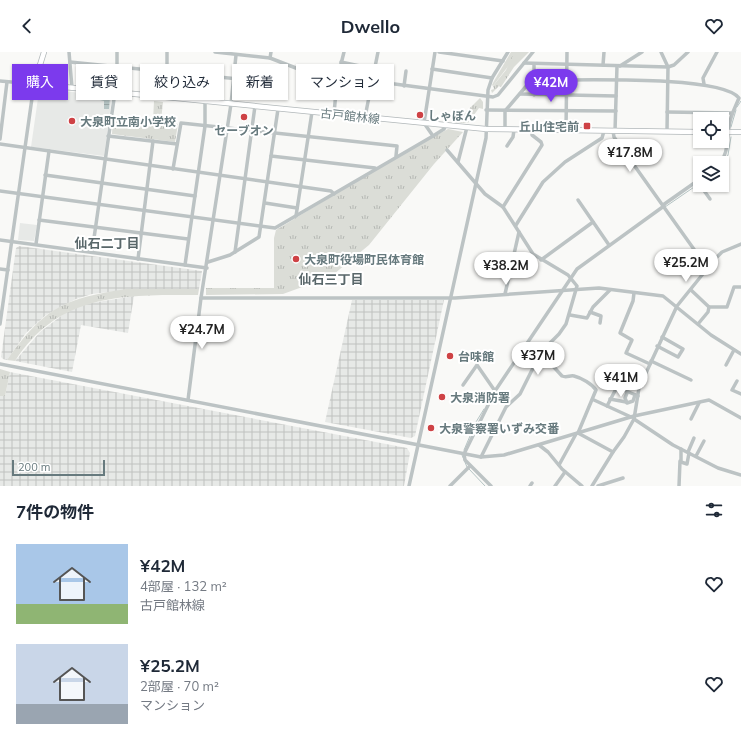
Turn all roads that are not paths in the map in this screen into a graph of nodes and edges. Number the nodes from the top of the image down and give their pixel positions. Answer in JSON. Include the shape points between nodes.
{"nodes":[{"id":1,"x":69,"y":52,"type":"edge"},
{"id":2,"x":117,"y":52,"type":"edge"},
{"id":3,"x":167,"y":52,"type":"edge"},
{"id":4,"x":216,"y":52,"type":"edge"},
{"id":5,"x":271,"y":52,"type":"edge"},
{"id":6,"x":344,"y":52,"type":"edge"},
{"id":7,"x":378,"y":52,"type":"edge"},
{"id":8,"x":434,"y":52,"type":"edge"},
{"id":9,"x":439,"y":52,"type":"edge"},
{"id":10,"x":476,"y":52,"type":"edge"},
{"id":11,"x":508,"y":52,"type":"edge"},
{"id":12,"x":533,"y":52,"type":"edge"},
{"id":13,"x":568,"y":52,"type":"edge"},
{"id":14,"x":604,"y":52,"type":"edge"},
{"id":15,"x":642,"y":52,"type":"edge"},
{"id":16,"x":661,"y":52,"type":"edge"},
{"id":17,"x":688,"y":52,"type":"edge"},
{"id":18,"x":717,"y":52,"type":"edge"},
{"id":19,"x":455,"y":53,"type":"edge"},
{"id":20,"x":42,"y":54,"type":"edge"},
{"id":21,"x":634,"y":54,"type":"edge"},
{"id":22,"x":236,"y":55,"type":"junction"},
{"id":23,"x":476,"y":57,"type":"junction"},
{"id":24,"x":270,"y":58,"type":"junction"},
{"id":25,"x":503,"y":61,"type":"junction"},
{"id":26,"x":70,"y":62,"type":"junction"},
{"id":27,"x":341,"y":62,"type":"joint"},
{"id":28,"x":524,"y":63,"type":"junction"},
{"id":29,"x":39,"y":64,"type":"edge"},
{"id":30,"x":89,"y":64,"type":"edge"},
{"id":31,"x":117,"y":64,"type":"edge"},
{"id":32,"x":167,"y":64,"type":"edge"},
{"id":33,"x":235,"y":64,"type":"edge"},
{"id":34,"x":284,"y":64,"type":"edge"},
{"id":35,"x":350,"y":64,"type":"edge"},
{"id":36,"x":375,"y":64,"type":"edge"},
{"id":37,"x":534,"y":64,"type":"junction"},
{"id":38,"x":567,"y":65,"type":"junction"},
{"id":39,"x":603,"y":65,"type":"junction"},
{"id":40,"x":619,"y":66,"type":"junction"},
{"id":41,"x":668,"y":68,"type":"junction"},
{"id":42,"x":432,"y":69,"type":"junction"},
{"id":43,"x":406,"y":71,"type":"dead end"},
{"id":44,"x":492,"y":78,"type":"junction"},
{"id":45,"x":534,"y":80,"type":"junction"},
{"id":46,"x":0,"y":81,"type":"edge"},
{"id":47,"x":566,"y":81,"type":"junction"},
{"id":48,"x":616,"y":81,"type":"junction"},
{"id":49,"x":7,"y":82,"type":"junction"},
{"id":50,"x":12,"y":82,"type":"edge"},
{"id":51,"x":668,"y":82,"type":"junction"},
{"id":52,"x":704,"y":84,"type":"junction"},
{"id":53,"x":394,"y":85,"type":"edge"},
{"id":54,"x":404,"y":86,"type":"junction"},
{"id":55,"x":68,"y":88,"type":"edge"},
{"id":56,"x":72,"y":88,"type":"junction"},
{"id":57,"x":76,"y":88,"type":"edge"},
{"id":58,"x":429,"y":89,"type":"junction"},
{"id":59,"x":520,"y":94,"type":"junction"},
{"id":60,"x":232,"y":95,"type":"edge"},
{"id":61,"x":534,"y":95,"type":"junction"},
{"id":62,"x":566,"y":96,"type":"junction"},
{"id":63,"x":616,"y":96,"type":"junction"},
{"id":64,"x":486,"y":97,"type":"junction"},
{"id":65,"x":32,"y":100,"type":"edge"},
{"id":66,"x":114,"y":100,"type":"edge"},
{"id":67,"x":192,"y":100,"type":"edge"},
{"id":68,"x":336,"y":100,"type":"edge"},
{"id":69,"x":368,"y":100,"type":"edge"},
{"id":70,"x":205,"y":101,"type":"junction"},
{"id":71,"x":2,"y":103,"type":"edge"},
{"id":72,"x":231,"y":104,"type":"junction"},
{"id":73,"x":255,"y":106,"type":"junction"},
{"id":74,"x":278,"y":109,"type":"junction"},
{"id":75,"x":486,"y":110,"type":"junction"},
{"id":76,"x":505,"y":110,"type":"junction"},
{"id":77,"x":566,"y":111,"type":"junction"},
{"id":78,"x":616,"y":111,"type":"junction"},
{"id":79,"x":312,"y":112,"type":"junction"},
{"id":80,"x":667,"y":112,"type":"junction"},
{"id":81,"x":732,"y":113,"type":"junction"},
{"id":82,"x":334,"y":114,"type":"junction"},
{"id":83,"x":365,"y":117,"type":"junction"},
{"id":84,"x":424,"y":123,"type":"junction"},
{"id":85,"x":1,"y":125,"type":"edge"},
{"id":86,"x":446,"y":125,"type":"junction"},
{"id":87,"x":205,"y":126,"type":"junction"},
{"id":88,"x":468,"y":127,"type":"junction"},
{"id":89,"x":729,"y":127,"type":"edge"},
{"id":90,"x":228,"y":128,"type":"junction"},
{"id":91,"x":486,"y":129,"type":"junction"},
{"id":92,"x":506,"y":130,"type":"junction"},
{"id":93,"x":514,"y":130,"type":"junction"},
{"id":94,"x":532,"y":130,"type":"junction"},
{"id":95,"x":566,"y":130,"type":"junction"},
{"id":96,"x":252,"y":131,"type":"junction"},
{"id":97,"x":604,"y":131,"type":"junction"},
{"id":98,"x":614,"y":131,"type":"junction"},
{"id":99,"x":667,"y":131,"type":"junction"},
{"id":100,"x":693,"y":132,"type":"edge"},
{"id":101,"x":729,"y":132,"type":"edge"},
{"id":102,"x":741,"y":132,"type":"edge"},
{"id":103,"x":274,"y":133,"type":"junction"},
{"id":104,"x":108,"y":136,"type":"junction"},
{"id":105,"x":434,"y":136,"type":"junction"},
{"id":106,"x":308,"y":137,"type":"junction"},
{"id":107,"x":0,"y":139,"type":"edge"},
{"id":108,"x":153,"y":141,"type":"junction"},
{"id":109,"x":0,"y":144,"type":"edge"},
{"id":110,"x":177,"y":144,"type":"junction"},
{"id":111,"x":507,"y":146,"type":"dead end"},
{"id":112,"x":25,"y":147,"type":"junction"},
{"id":113,"x":447,"y":150,"type":"dead end"},
{"id":114,"x":49,"y":151,"type":"junction"},
{"id":115,"x":271,"y":156,"type":"junction"},
{"id":116,"x":396,"y":156,"type":"junction"},
{"id":117,"x":104,"y":159,"type":"junction"},
{"id":118,"x":305,"y":160,"type":"junction"},
{"id":119,"x":458,"y":162,"type":"junction"},
{"id":120,"x":150,"y":166,"type":"junction"},
{"id":121,"x":376,"y":168,"type":"junction"},
{"id":122,"x":173,"y":170,"type":"junction"},
{"id":123,"x":198,"y":173,"type":"junction"},
{"id":124,"x":45,"y":175,"type":"junction"},
{"id":125,"x":221,"y":176,"type":"junction"},
{"id":126,"x":245,"y":180,"type":"junction"},
{"id":127,"x":101,"y":182,"type":"junction"},
{"id":128,"x":268,"y":183,"type":"junction"},
{"id":129,"x":476,"y":183,"type":"junction"},
{"id":130,"x":693,"y":185,"type":"edge"},
{"id":131,"x":300,"y":187,"type":"junction"},
{"id":132,"x":147,"y":188,"type":"junction"},
{"id":133,"x":0,"y":192,"type":"edge"},
{"id":134,"x":705,"y":192,"type":"edge"},
{"id":135,"x":18,"y":194,"type":"junction"},
{"id":136,"x":334,"y":194,"type":"junction"},
{"id":137,"x":195,"y":196,"type":"junction"},
{"id":138,"x":42,"y":197,"type":"junction"},
{"id":139,"x":710,"y":198,"type":"dead end"},
{"id":140,"x":578,"y":200,"type":"dead end"},
{"id":141,"x":265,"y":203,"type":"junction"},
{"id":142,"x":98,"y":205,"type":"junction"},
{"id":143,"x":663,"y":206,"type":"junction"},
{"id":144,"x":503,"y":207,"type":"junction"},
{"id":145,"x":297,"y":208,"type":"junction"},
{"id":146,"x":144,"y":211,"type":"junction"},
{"id":147,"x":296,"y":216,"type":"junction"},
{"id":148,"x":192,"y":218,"type":"junction"},
{"id":149,"x":39,"y":220,"type":"junction"},
{"id":150,"x":214,"y":221,"type":"junction"},
{"id":151,"x":593,"y":222,"type":"junction"},
{"id":152,"x":238,"y":224,"type":"junction"},
{"id":153,"x":516,"y":225,"type":"junction"},
{"id":154,"x":261,"y":226,"type":"junction"},
{"id":155,"x":95,"y":228,"type":"junction"},
{"id":156,"x":519,"y":232,"type":"junction"},
{"id":157,"x":142,"y":233,"type":"junction"},
{"id":158,"x":188,"y":239,"type":"junction"},
{"id":159,"x":0,"y":240,"type":"edge"},
{"id":160,"x":12,"y":242,"type":"junction"},
{"id":161,"x":36,"y":244,"type":"junction"},
{"id":162,"x":741,"y":244,"type":"edge"},
{"id":163,"x":609,"y":245,"type":"junction"},
{"id":164,"x":92,"y":252,"type":"junction"},
{"id":165,"x":235,"y":252,"type":"junction"},
{"id":166,"x":138,"y":259,"type":"junction"},
{"id":167,"x":541,"y":260,"type":"junction"},
{"id":168,"x":208,"y":262,"type":"junction"},
{"id":169,"x":184,"y":265,"type":"junction"},
{"id":170,"x":0,"y":268,"type":"edge"},
{"id":171,"x":207,"y":268,"type":"junction"},
{"id":172,"x":708,"y":269,"type":"junction"},
{"id":173,"x":8,"y":270,"type":"junction"},
{"id":174,"x":570,"y":278,"type":"junction"},
{"id":175,"x":741,"y":287,"type":"edge"},
{"id":176,"x":577,"y":289,"type":"junction"},
{"id":177,"x":562,"y":290,"type":"junction"},
{"id":178,"x":610,"y":290,"type":"junction"},
{"id":179,"x":691,"y":290,"type":"junction"},
{"id":180,"x":634,"y":293,"type":"junction"},
{"id":181,"x":505,"y":294,"type":"junction"},
{"id":182,"x":2,"y":295,"type":"edge"},
{"id":183,"x":202,"y":298,"type":"junction"},
{"id":184,"x":450,"y":298,"type":"junction"},
{"id":185,"x":677,"y":306,"type":"junction"},
{"id":186,"x":709,"y":306,"type":"junction"},
{"id":187,"x":590,"y":312,"type":"junction"},
{"id":188,"x":570,"y":315,"type":"junction"},
{"id":189,"x":0,"y":323,"type":"edge"},
{"id":190,"x":600,"y":323,"type":"dead end"},
{"id":191,"x":698,"y":324,"type":"junction"},
{"id":192,"x":662,"y":337,"type":"junction"},
{"id":193,"x":657,"y":346,"type":"junction"},
{"id":194,"x":734,"y":350,"type":"junction"},
{"id":195,"x":541,"y":353,"type":"junction"},
{"id":196,"x":741,"y":354,"type":"edge"},
{"id":197,"x":651,"y":362,"type":"junction"},
{"id":198,"x":0,"y":364,"type":"edge"},
{"id":199,"x":726,"y":365,"type":"dead end"},
{"id":200,"x":691,"y":380,"type":"dead end"},
{"id":201,"x":737,"y":381,"type":"dead end"},
{"id":202,"x":463,"y":385,"type":"dead end"},
{"id":203,"x":495,"y":391,"type":"junction"},
{"id":204,"x":627,"y":392,"type":"junction"},
{"id":205,"x":741,"y":394,"type":"edge"},
{"id":206,"x":637,"y":396,"type":"junction"},
{"id":207,"x":610,"y":399,"type":"junction"},
{"id":208,"x":188,"y":400,"type":"junction"},
{"id":209,"x":594,"y":400,"type":"junction"},
{"id":210,"x":626,"y":402,"type":"junction"},
{"id":211,"x":699,"y":403,"type":"junction"},
{"id":212,"x":607,"y":406,"type":"junction"},
{"id":213,"x":633,"y":417,"type":"junction"},
{"id":214,"x":741,"y":418,"type":"edge"},
{"id":215,"x":691,"y":419,"type":"dead end"},
{"id":216,"x":577,"y":434,"type":"junction"},
{"id":217,"x":694,"y":438,"type":"dead end"},
{"id":218,"x":704,"y":441,"type":"dead end"},
{"id":219,"x":416,"y":445,"type":"junction"},
{"id":220,"x":539,"y":445,"type":"junction"},
{"id":221,"x":681,"y":449,"type":"junction"},
{"id":222,"x":613,"y":452,"type":"junction"},
{"id":223,"x":688,"y":453,"type":"junction"},
{"id":224,"x":464,"y":454,"type":"junction"},
{"id":225,"x":481,"y":456,"type":"junction"},
{"id":226,"x":696,"y":456,"type":"junction"},
{"id":227,"x":680,"y":460,"type":"junction"},
{"id":228,"x":559,"y":465,"type":"junction"},
{"id":229,"x":470,"y":466,"type":"junction"},
{"id":230,"x":565,"y":472,"type":"junction"},
{"id":231,"x":741,"y":475,"type":"edge"},
{"id":232,"x":623,"y":478,"type":"dead end"},
{"id":233,"x":409,"y":486,"type":"edge"},
{"id":234,"x":450,"y":486,"type":"edge"},
{"id":235,"x":491,"y":486,"type":"edge"},
{"id":236,"x":555,"y":486,"type":"edge"},
{"id":237,"x":582,"y":486,"type":"edge"},
{"id":238,"x":595,"y":486,"type":"edge"},
{"id":239,"x":679,"y":486,"type":"edge"}],
"edges":[{"from":1,"to":26,"type":"street"},
{"from":2,"to":31,"type":"street"},
{"from":3,"to":32,"type":"street"},
{"from":4,"to":22,"type":"street"},
{"from":5,"to":24,"type":"street"},
{"from":6,"to":27,"type":"street"},
{"from":7,"to":36,"type":"street"},
{"from":8,"to":42,"type":"street"},
{"from":9,"to":19,"type":"street"},
{"from":10,"to":23,"type":"street"},
{"from":11,"to":25,"type":"street"},
{"from":12,"to":28,"type":"street"},
{"from":13,"to":38,"type":"street"},
{"from":14,"to":39,"type":"street"},
{"from":15,"to":21,"type":"street"},
{"from":16,"to":41,"type":"street"},
{"from":17,"to":41,"type":"street"},
{"from":18,"to":52,"type":"street","via":[[703,78]]},
{"from":19,"to":23,"type":"street"},
{"from":20,"to":29,"type":"main road"},
{"from":21,"to":40,"type":"street"},
{"from":22,"to":24,"type":"street"},
{"from":22,"to":33,"type":"street"},
{"from":23,"to":25,"type":"street"},
{"from":24,"to":34,"type":"street"},
{"from":25,"to":44,"type":"street"},
{"from":26,"to":30,"type":"street"},
{"from":26,"to":56,"type":"street"},
{"from":27,"to":35,"type":"street"},
{"from":28,"to":37,"type":"street"},
{"from":28,"to":64,"type":"street","via":[[498,95]]},
{"from":37,"to":38,"type":"street"},
{"from":37,"to":45,"type":"street"},
{"from":38,"to":39,"type":"street"},
{"from":38,"to":47,"type":"street"},
{"from":39,"to":40,"type":"street"},
{"from":40,"to":41,"type":"street"},
{"from":40,"to":48,"type":"street"},
{"from":41,"to":51,"type":"street"},
{"from":42,"to":44,"type":"street"},
{"from":42,"to":58,"type":"street"},
{"from":43,"to":54,"type":"street"},
{"from":44,"to":64,"type":"street"},
{"from":45,"to":47,"type":"street"},
{"from":45,"to":59,"type":"street"},
{"from":45,"to":61,"type":"street"},
{"from":46,"to":49,"type":"street"},
{"from":47,"to":48,"type":"street"},
{"from":47,"to":62,"type":"street"},
{"from":48,"to":51,"type":"street"},
{"from":48,"to":63,"type":"street"},
{"from":49,"to":50,"type":"street"},
{"from":49,"to":71,"type":"street"},
{"from":51,"to":52,"type":"street"},
{"from":51,"to":80,"type":"street"},
{"from":52,"to":81,"type":"street","via":[[738,96]]},
{"from":53,"to":54,"type":"street"},
{"from":54,"to":58,"type":"street"},
{"from":55,"to":56,"type":"main road","name":"古戸館林線"},
{"from":56,"to":57,"type":"main road","name":"古戸館林線"},
{"from":58,"to":64,"type":"street"},
{"from":58,"to":84,"type":"street"},
{"from":59,"to":61,"type":"street"},
{"from":59,"to":76,"type":"street"},
{"from":60,"to":72,"type":"street"},
{"from":61,"to":62,"type":"street"},
{"from":62,"to":63,"type":"street"},
{"from":62,"to":77,"type":"street"},
{"from":63,"to":78,"type":"street"},
{"from":64,"to":75,"type":"street"},
{"from":65,"to":112,"type":"street"},
{"from":66,"to":104,"type":"street"},
{"from":67,"to":70,"type":"main road","name":"古戸館林線"},
{"from":68,"to":82,"type":"street"},
{"from":69,"to":83,"type":"street"},
{"from":70,"to":72,"type":"main road","name":"古戸館林線"},
{"from":70,"to":87,"type":"street"},
{"from":71,"to":85,"type":"street"},
{"from":72,"to":73,"type":"main road","name":"古戸館林線"},
{"from":72,"to":90,"type":"street"},
{"from":73,"to":74,"type":"main road","name":"古戸館林線"},
{"from":73,"to":96,"type":"street"},
{"from":74,"to":79,"type":"main road","name":"古戸館林線"},
{"from":74,"to":103,"type":"street"},
{"from":75,"to":76,"type":"street"},
{"from":75,"to":91,"type":"street"},
{"from":76,"to":77,"type":"street"},
{"from":76,"to":92,"type":"street"},
{"from":77,"to":78,"type":"street"},
{"from":77,"to":95,"type":"street"},
{"from":78,"to":98,"type":"street"},
{"from":79,"to":82,"type":"main road","name":"古戸館林線"},
{"from":79,"to":106,"type":"street"},
{"from":80,"to":81,"type":"street"},
{"from":80,"to":99,"type":"street"},
{"from":81,"to":89,"type":"street"},
{"from":82,"to":83,"type":"main road","name":"古戸館林線"},
{"from":83,"to":84,"type":"main road","name":"古戸館林線"},
{"from":84,"to":86,"type":"main road","name":"古戸館林線"},
{"from":84,"to":105,"type":"street"},
{"from":85,"to":107,"type":"street"},
{"from":86,"to":88,"type":"main road","name":"古戸館林線"},
{"from":86,"to":105,"type":"street"},
{"from":87,"to":90,"type":"street"},
{"from":87,"to":110,"type":"street","via":[[181,123]]},
{"from":87,"to":123,"type":"street"},
{"from":88,"to":91,"type":"main road","name":"古戸館林線"},
{"from":88,"to":119,"type":"street"},
{"from":90,"to":96,"type":"street"},
{"from":90,"to":125,"type":"street"},
{"from":91,"to":92,"type":"main road","name":"古戸館林線"},
{"from":91,"to":129,"type":"street"},
{"from":92,"to":93,"type":"main road","name":"古戸館林線"},
{"from":93,"to":94,"type":"main road","name":"古戸館林線"},
{"from":93,"to":111,"type":"street"},
{"from":94,"to":95,"type":"main road","name":"古戸館林線"},
{"from":94,"to":144,"type":"street","via":[[532,135],[542,145]]},
{"from":95,"to":97,"type":"main road","name":"古戸館林線"},
{"from":96,"to":103,"type":"street"},
{"from":96,"to":126,"type":"street"},
{"from":97,"to":98,"type":"main road","name":"古戸館林線"},
{"from":97,"to":153,"type":"street","via":[[602,138],[565,162],[543,182]]},
{"from":98,"to":99,"type":"main road","name":"古戸館林線"},
{"from":98,"to":143,"type":"street","via":[[614,137]]},
{"from":99,"to":100,"type":"main road","name":"古戸館林線"},
{"from":101,"to":102,"type":"main road"},
{"from":103,"to":106,"type":"street"},
{"from":103,"to":115,"type":"street"},
{"from":104,"to":108,"type":"street"},
{"from":104,"to":117,"type":"street"},
{"from":105,"to":116,"type":"street"},
{"from":106,"to":116,"type":"street","via":[[397,146]]},
{"from":106,"to":118,"type":"street"},
{"from":108,"to":110,"type":"street"},
{"from":108,"to":120,"type":"street"},
{"from":109,"to":112,"type":"street"},
{"from":110,"to":122,"type":"street"},
{"from":112,"to":114,"type":"street"},
{"from":112,"to":135,"type":"street"},
{"from":113,"to":119,"type":"street"},
{"from":114,"to":117,"type":"street"},
{"from":114,"to":124,"type":"street"},
{"from":115,"to":118,"type":"street"},
{"from":115,"to":128,"type":"street"},
{"from":116,"to":121,"type":"street"},
{"from":117,"to":120,"type":"street"},
{"from":117,"to":127,"type":"street"},
{"from":118,"to":121,"type":"street"},
{"from":118,"to":131,"type":"street"},
{"from":119,"to":129,"type":"street"},
{"from":120,"to":122,"type":"street"},
{"from":120,"to":132,"type":"street"},
{"from":121,"to":136,"type":"street"},
{"from":122,"to":123,"type":"street"},
{"from":123,"to":125,"type":"street"},
{"from":123,"to":137,"type":"street"},
{"from":124,"to":127,"type":"street"},
{"from":124,"to":138,"type":"street"},
{"from":125,"to":126,"type":"street"},
{"from":125,"to":150,"type":"street"},
{"from":126,"to":128,"type":"street"},
{"from":126,"to":152,"type":"street"},
{"from":127,"to":132,"type":"street"},
{"from":127,"to":142,"type":"street"},
{"from":128,"to":131,"type":"street"},
{"from":128,"to":141,"type":"street"},
{"from":129,"to":144,"type":"street","via":[[484,194]]},
{"from":129,"to":184,"type":"street"},
{"from":130,"to":143,"type":"street"},
{"from":131,"to":136,"type":"street","via":[[331,191]]},
{"from":131,"to":145,"type":"street"},
{"from":132,"to":137,"type":"street"},
{"from":132,"to":146,"type":"street"},
{"from":133,"to":135,"type":"street"},
{"from":134,"to":139,"type":"street"},
{"from":135,"to":138,"type":"street"},
{"from":135,"to":160,"type":"street"},
{"from":136,"to":147,"type":"street"},
{"from":137,"to":148,"type":"street"},
{"from":138,"to":142,"type":"street"},
{"from":138,"to":149,"type":"street"},
{"from":140,"to":151,"type":"street"},
{"from":141,"to":145,"type":"street"},
{"from":141,"to":154,"type":"street"},
{"from":142,"to":146,"type":"street"},
{"from":142,"to":155,"type":"street"},
{"from":143,"to":163,"type":"street"},
{"from":143,"to":172,"type":"street"},
{"from":144,"to":153,"type":"street"},
{"from":145,"to":147,"type":"street"},
{"from":146,"to":148,"type":"street"},
{"from":146,"to":157,"type":"street"},
{"from":147,"to":154,"type":"street","via":[[275,228]]},
{"from":148,"to":150,"type":"street"},
{"from":148,"to":158,"type":"street"},
{"from":149,"to":155,"type":"street"},
{"from":149,"to":161,"type":"street"},
{"from":150,"to":152,"type":"street"},
{"from":150,"to":168,"type":"street"},
{"from":151,"to":163,"type":"street"},
{"from":151,"to":167,"type":"street"},
{"from":152,"to":154,"type":"street"},
{"from":152,"to":165,"type":"street"},
{"from":153,"to":156,"type":"street"},
{"from":154,"to":165,"type":"street","via":[[259,237]]},
{"from":155,"to":157,"type":"street"},
{"from":155,"to":164,"type":"street"},
{"from":156,"to":167,"type":"street","via":[[530,250]]},
{"from":156,"to":181,"type":"street"},
{"from":157,"to":158,"type":"street"},
{"from":157,"to":166,"type":"street"},
{"from":158,"to":169,"type":"street"},
{"from":159,"to":160,"type":"street"},
{"from":160,"to":161,"type":"street"},
{"from":160,"to":173,"type":"street"},
{"from":161,"to":164,"type":"street"},
{"from":162,"to":172,"type":"street","via":[[722,252]]},
{"from":163,"to":174,"type":"street","via":[[580,265]]},
{"from":164,"to":166,"type":"street"},
{"from":165,"to":168,"type":"street"},
{"from":166,"to":169,"type":"street"},
{"from":167,"to":174,"type":"street"},
{"from":168,"to":171,"type":"street"},
{"from":169,"to":171,"type":"street"},
{"from":170,"to":173,"type":"street"},
{"from":171,"to":183,"type":"street"},
{"from":172,"to":179,"type":"street"},
{"from":173,"to":182,"type":"street"},
{"from":174,"to":176,"type":"street"},
{"from":174,"to":177,"type":"street"},
{"from":175,"to":186,"type":"street","via":[[734,287],[727,307]]},
{"from":176,"to":177,"type":"street"},
{"from":176,"to":178,"type":"street"},
{"from":176,"to":188,"type":"street"},
{"from":177,"to":181,"type":"street"},
{"from":177,"to":203,"type":"street"},
{"from":178,"to":180,"type":"street"},
{"from":178,"to":187,"type":"street"},
{"from":179,"to":185,"type":"street"},
{"from":179,"to":186,"type":"street"},
{"from":180,"to":185,"type":"street","via":[[663,296]]},
{"from":180,"to":197,"type":"street","via":[[620,333],[632,340],[626,353]]},
{"from":181,"to":184,"type":"street"},
{"from":182,"to":189,"type":"street"},
{"from":183,"to":184,"type":"street"},
{"from":183,"to":208,"type":"street"},
{"from":184,"to":219,"type":"street"},
{"from":185,"to":191,"type":"street"},
{"from":185,"to":192,"type":"street"},
{"from":186,"to":191,"type":"street","via":[[708,312]]},
{"from":187,"to":188,"type":"street","via":[[587,318]]},
{"from":187,"to":190,"type":"street","via":[[601,316]]},
{"from":188,"to":195,"type":"street","via":[[559,334]]},
{"from":191,"to":194,"type":"street"},
{"from":192,"to":193,"type":"street"},
{"from":192,"to":193,"type":"street","via":[[683,349],[678,358]]},
{"from":193,"to":197,"type":"street"},
{"from":194,"to":196,"type":"street"},
{"from":194,"to":199,"type":"street"},
{"from":195,"to":209,"type":"street","via":[[562,376],[574,376],[593,386],[596,390]]},
{"from":195,"to":225,"type":"street","via":[[520,394],[506,407]]},
{"from":197,"to":200,"type":"street"},
{"from":197,"to":206,"type":"street"},
{"from":198,"to":208,"type":"street"},
{"from":201,"to":205,"type":"street","via":[[732,390]]},
{"from":202,"to":203,"type":"street","via":[[477,365]]},
{"from":203,"to":224,"type":"street"},
{"from":204,"to":206,"type":"street"},
{"from":204,"to":207,"type":"street","via":[[616,387]]},
{"from":204,"to":210,"type":"street"},
{"from":206,"to":210,"type":"street","via":[[630,403]]},
{"from":206,"to":213,"type":"street"},
{"from":207,"to":210,"type":"street"},
{"from":207,"to":212,"type":"street"},
{"from":208,"to":219,"type":"street"},
{"from":209,"to":212,"type":"street"},
{"from":209,"to":216,"type":"street"},
{"from":211,"to":213,"type":"street"},
{"from":211,"to":214,"type":"street","via":[[709,400]]},
{"from":211,"to":215,"type":"street"},
{"from":212,"to":213,"type":"street"},
{"from":213,"to":216,"type":"street"},
{"from":213,"to":221,"type":"street"},
{"from":213,"to":222,"type":"street","via":[[624,437]]},
{"from":216,"to":220,"type":"street"},
{"from":216,"to":222,"type":"street"},
{"from":216,"to":228,"type":"street"},
{"from":217,"to":223,"type":"street"},
{"from":218,"to":226,"type":"street"},
{"from":219,"to":224,"type":"street"},
{"from":219,"to":233,"type":"street"},
{"from":220,"to":225,"type":"street","via":[[504,455]]},
{"from":220,"to":228,"type":"street"},
{"from":221,"to":223,"type":"street"},
{"from":221,"to":227,"type":"street"},
{"from":222,"to":238,"type":"street"},
{"from":223,"to":226,"type":"street"},
{"from":223,"to":227,"type":"street","via":[[687,464]]},
{"from":224,"to":225,"type":"street"},
{"from":224,"to":229,"type":"street"},
{"from":226,"to":231,"type":"street","via":[[718,468]]},
{"from":227,"to":239,"type":"street"},
{"from":228,"to":230,"type":"street"},
{"from":229,"to":234,"type":"street"},
{"from":229,"to":235,"type":"street"},
{"from":230,"to":236,"type":"street"},
{"from":230,"to":237,"type":"street"},
{"from":232,"to":238,"type":"street"}]}
